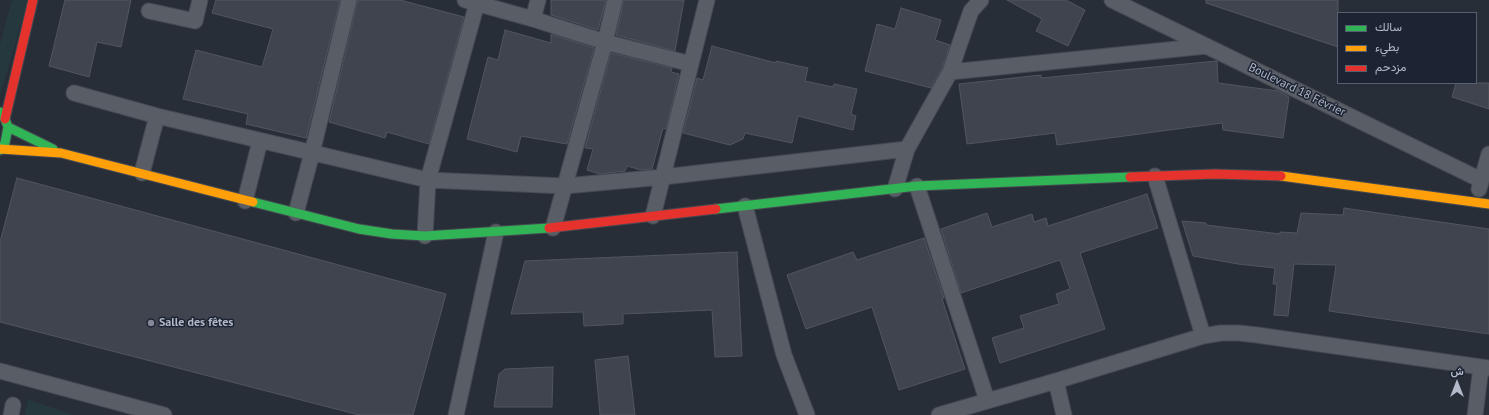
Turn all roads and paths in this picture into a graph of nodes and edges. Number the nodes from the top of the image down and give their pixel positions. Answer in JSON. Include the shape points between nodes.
{"nodes":[{"id":1,"x":33,"y":0,"type":"edge"},
{"id":2,"x":200,"y":0,"type":"edge"},
{"id":3,"x":349,"y":0,"type":"edge"},
{"id":4,"x":538,"y":0,"type":"edge"},
{"id":5,"x":615,"y":0,"type":"edge"},
{"id":6,"x":707,"y":0,"type":"edge"},
{"id":7,"x":1112,"y":0,"type":"edge"},
{"id":8,"x":471,"y":2,"type":"edge"},
{"id":9,"x":974,"y":4,"type":"edge"},
{"id":10,"x":149,"y":10,"type":"dead end"},
{"id":11,"x":533,"y":18,"type":"junction"},
{"id":12,"x":605,"y":42,"type":"junction"},
{"id":13,"x":1208,"y":46,"type":"junction"},
{"id":14,"x":691,"y":64,"type":"junction"},
{"id":15,"x":950,"y":72,"type":"junction"},
{"id":16,"x":74,"y":93,"type":"dead end"},
{"id":17,"x":157,"y":116,"type":"junction"},
{"id":18,"x":4,"y":120,"type":"edge"},
{"id":19,"x":260,"y":141,"type":"junction"},
{"id":20,"x":0,"y":150,"type":"edge"},
{"id":21,"x":908,"y":150,"type":"junction"},
{"id":22,"x":61,"y":153,"type":"junction"},
{"id":23,"x":312,"y":153,"type":"junction"},
{"id":24,"x":1489,"y":154,"type":"edge"},
{"id":25,"x":142,"y":173,"type":"junction"},
{"id":26,"x":1155,"y":176,"type":"junction"},
{"id":27,"x":663,"y":177,"type":"junction"},
{"id":28,"x":428,"y":180,"type":"junction"},
{"id":29,"x":1481,"y":180,"type":"junction"},
{"id":30,"x":565,"y":186,"type":"junction"},
{"id":31,"x":918,"y":186,"type":"junction"},
{"id":32,"x":895,"y":189,"type":"junction"},
{"id":33,"x":245,"y":201,"type":"junction"},
{"id":34,"x":1483,"y":204,"type":"edge"},
{"id":35,"x":744,"y":206,"type":"junction"},
{"id":36,"x":296,"y":213,"type":"junction"},
{"id":37,"x":653,"y":216,"type":"junction"},
{"id":38,"x":553,"y":228,"type":"junction"},
{"id":39,"x":496,"y":232,"type":"junction"},
{"id":40,"x":425,"y":236,"type":"junction"},
{"id":41,"x":1203,"y":336,"type":"junction"},
{"id":42,"x":1485,"y":368,"type":"edge"},
{"id":43,"x":0,"y":371,"type":"edge"},
{"id":44,"x":1056,"y":381,"type":"junction"},
{"id":45,"x":987,"y":400,"type":"junction"},
{"id":46,"x":164,"y":415,"type":"edge"},
{"id":47,"x":456,"y":415,"type":"edge"},
{"id":48,"x":807,"y":415,"type":"edge"},
{"id":49,"x":939,"y":415,"type":"edge"},
{"id":50,"x":1064,"y":415,"type":"edge"},
{"id":51,"x":1475,"y":415,"type":"edge"}],
"edges":[{"from":1,"to":18,"type":"main road"},
{"from":2,"to":10,"type":"street","via":[[195,21]]},
{"from":3,"to":23,"type":"street"},
{"from":4,"to":11,"type":"street"},
{"from":5,"to":12,"type":"street"},
{"from":6,"to":14,"type":"street"},
{"from":7,"to":13,"type":"street","name":"Boulevard 18 Février"},
{"from":8,"to":11,"type":"street"},
{"from":8,"to":28,"type":"street"},
{"from":9,"to":15,"type":"street"},
{"from":11,"to":12,"type":"street"},
{"from":12,"to":14,"type":"street"},
{"from":12,"to":30,"type":"street"},
{"from":13,"to":15,"type":"street"},
{"from":13,"to":29,"type":"street","name":"Boulevard 18 Février"},
{"from":14,"to":27,"type":"street"},
{"from":15,"to":21,"type":"street"},
{"from":16,"to":17,"type":"street"},
{"from":17,"to":19,"type":"street"},
{"from":17,"to":25,"type":"street"},
{"from":18,"to":20,"type":"main road","via":[[8,135]]},
{"from":18,"to":22,"type":"main road"},
{"from":19,"to":23,"type":"street"},
{"from":19,"to":33,"type":"street"},
{"from":20,"to":22,"type":"main road"},
{"from":21,"to":27,"type":"street"},
{"from":21,"to":32,"type":"street"},
{"from":22,"to":25,"type":"main road"},
{"from":23,"to":28,"type":"street"},
{"from":23,"to":36,"type":"street"},
{"from":24,"to":29,"type":"street"},
{"from":25,"to":33,"type":"main road"},
{"from":26,"to":31,"type":"main road"},
{"from":26,"to":34,"type":"main road","via":[[1273,175]]},
{"from":26,"to":41,"type":"street"},
{"from":27,"to":30,"type":"street"},
{"from":27,"to":37,"type":"street"},
{"from":28,"to":30,"type":"street"},
{"from":28,"to":40,"type":"street"},
{"from":29,"to":34,"type":"street"},
{"from":30,"to":38,"type":"street"},
{"from":31,"to":32,"type":"main road"},
{"from":31,"to":45,"type":"street"},
{"from":32,"to":35,"type":"main road"},
{"from":33,"to":36,"type":"main road"},
{"from":35,"to":37,"type":"main road"},
{"from":35,"to":48,"type":"street","via":[[784,355]]},
{"from":36,"to":40,"type":"main road","via":[[359,229]]},
{"from":37,"to":38,"type":"main road"},
{"from":38,"to":39,"type":"main road"},
{"from":39,"to":40,"type":"main road"},
{"from":39,"to":47,"type":"street"},
{"from":41,"to":42,"type":"street","via":[[1221,333],[1257,335]]},
{"from":41,"to":44,"type":"street"},
{"from":42,"to":51,"type":"street"},
{"from":43,"to":46,"type":"street"},
{"from":44,"to":45,"type":"street"},
{"from":44,"to":50,"type":"street"},
{"from":45,"to":49,"type":"street"}]}
